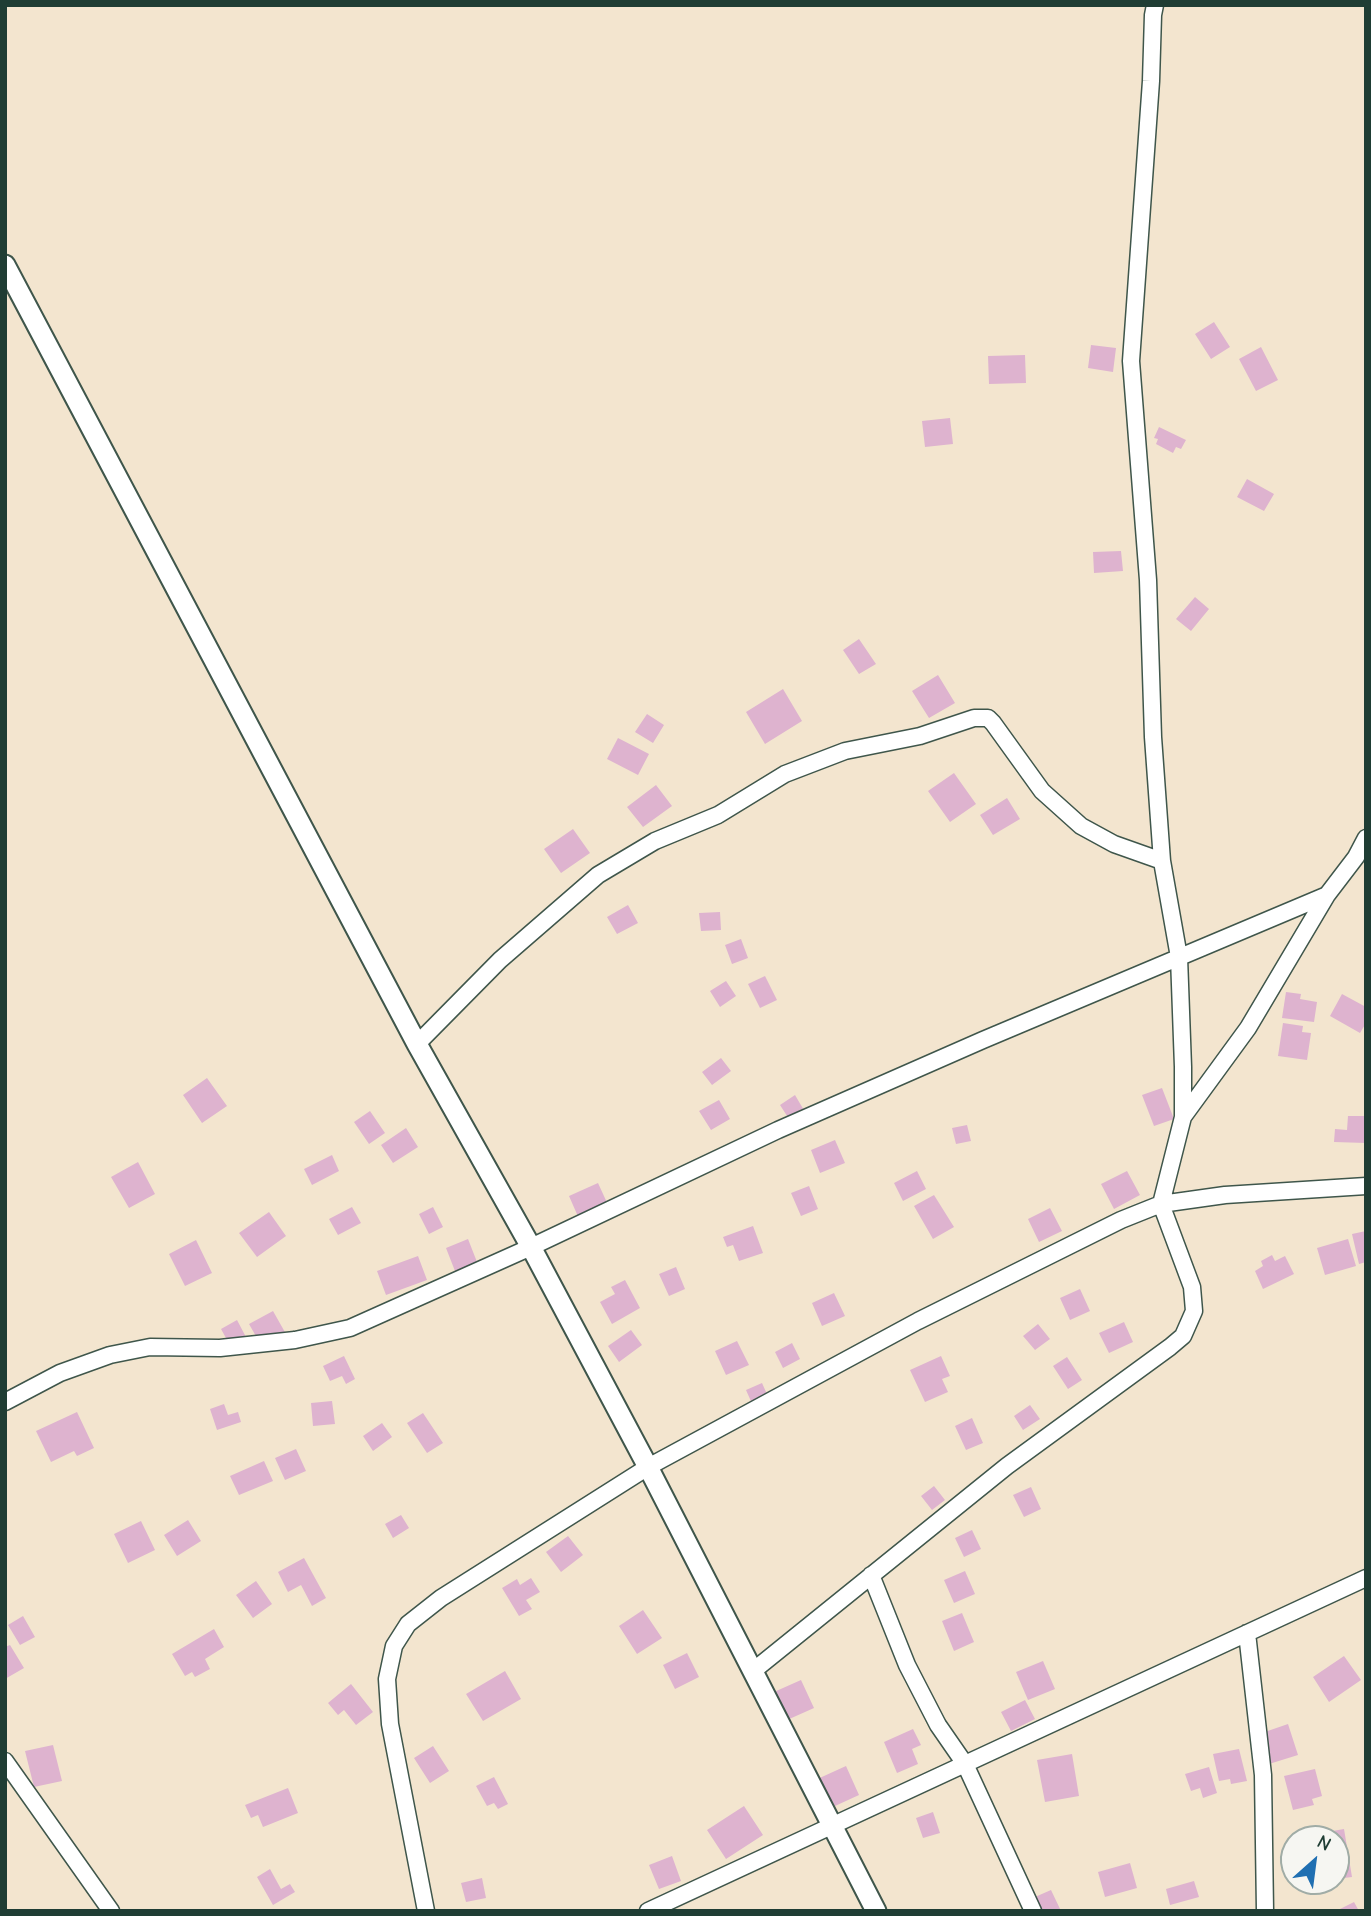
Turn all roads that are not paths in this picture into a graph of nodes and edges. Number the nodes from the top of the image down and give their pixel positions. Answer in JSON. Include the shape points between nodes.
{"nodes":[{"id":1,"x":1155,"y":5,"type":"edge"},
{"id":2,"x":5,"y":265,"type":"edge"},
{"id":3,"x":1366,"y":838,"type":"edge"},
{"id":4,"x":1162,"y":860,"type":"junction"},
{"id":5,"x":1327,"y":895,"type":"junction"},
{"id":6,"x":1179,"y":957,"type":"junction"},
{"id":7,"x":417,"y":1044,"type":"junction"},
{"id":8,"x":1183,"y":1117,"type":"junction"},
{"id":9,"x":1366,"y":1186,"type":"edge"},
{"id":10,"x":1161,"y":1204,"type":"junction"},
{"id":11,"x":531,"y":1247,"type":"junction"},
{"id":12,"x":5,"y":1402,"type":"edge"},
{"id":13,"x":648,"y":1467,"type":"junction"},
{"id":14,"x":872,"y":1575,"type":"junction"},
{"id":15,"x":1366,"y":1578,"type":"edge"},
{"id":16,"x":1247,"y":1633,"type":"junction"},
{"id":17,"x":753,"y":1671,"type":"junction"},
{"id":18,"x":5,"y":1761,"type":"edge"},
{"id":19,"x":965,"y":1763,"type":"junction"},
{"id":20,"x":831,"y":1825,"type":"junction"},
{"id":21,"x":110,"y":1911,"type":"edge"},
{"id":22,"x":426,"y":1911,"type":"edge"},
{"id":23,"x":648,"y":1911,"type":"edge"},
{"id":24,"x":876,"y":1911,"type":"edge"},
{"id":25,"x":1033,"y":1911,"type":"edge"},
{"id":26,"x":1265,"y":1911,"type":"edge"}],
"edges":[{"from":1,"to":4,"type":"street","via":[[1130,360],[1148,580]]},
{"from":2,"to":7,"type":"street"},
{"from":3,"to":5,"type":"street"},
{"from":4,"to":6,"type":"street"},
{"from":4,"to":7,"type":"street","via":[[1081,827],[1042,791],[993,723],[988,718],[974,718],[920,736],[845,751],[785,774],[718,815],[644,848],[598,875],[500,960]]},
{"from":5,"to":6,"type":"street"},
{"from":5,"to":8,"type":"street","via":[[1248,1028]]},
{"from":6,"to":8,"type":"street"},
{"from":6,"to":11,"type":"street","via":[[778,1130]]},
{"from":7,"to":11,"type":"street"},
{"from":8,"to":10,"type":"street"},
{"from":9,"to":10,"type":"street"},
{"from":10,"to":13,"type":"street","via":[[918,1321]]},
{"from":10,"to":14,"type":"street","via":[[1192,1287],[1194,1311],[1183,1336],[1007,1466]]},
{"from":11,"to":12,"type":"street","via":[[350,1328],[295,1340],[220,1348],[150,1347],[110,1355],[60,1373]]},
{"from":11,"to":13,"type":"street"},
{"from":13,"to":17,"type":"street"},
{"from":13,"to":22,"type":"street","via":[[441,1598],[408,1624],[394,1646],[387,1679],[390,1724]]},
{"from":14,"to":17,"type":"street"},
{"from":14,"to":19,"type":"street","via":[[923,1698]]},
{"from":15,"to":16,"type":"street"},
{"from":16,"to":19,"type":"street"},
{"from":16,"to":26,"type":"street","via":[[1263,1775]]},
{"from":17,"to":20,"type":"street"},
{"from":18,"to":21,"type":"street"},
{"from":19,"to":20,"type":"street"},
{"from":19,"to":25,"type":"street"},
{"from":20,"to":23,"type":"street"},
{"from":20,"to":24,"type":"street"}]}
